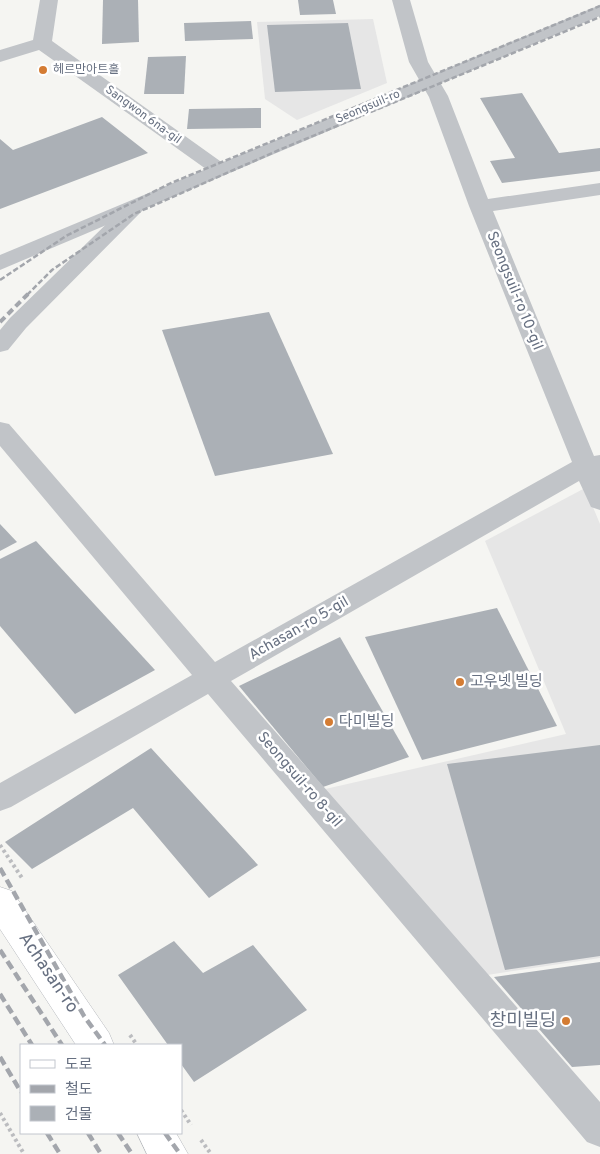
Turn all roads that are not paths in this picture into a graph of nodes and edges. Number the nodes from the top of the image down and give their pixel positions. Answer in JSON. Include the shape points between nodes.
{"nodes":[{"id":1,"x":49,"y":0,"type":"edge"},
{"id":2,"x":401,"y":0,"type":"edge"},
{"id":3,"x":600,"y":10,"type":"edge"},
{"id":4,"x":42,"y":43,"type":"junction"},
{"id":5,"x":0,"y":56,"type":"edge"},
{"id":6,"x":426,"y":83,"type":"junction"},
{"id":7,"x":220,"y":170,"type":"junction"},
{"id":8,"x":600,"y":189,"type":"edge"},
{"id":9,"x":136,"y":206,"type":"junction"},
{"id":10,"x":480,"y":206,"type":"junction"},
{"id":11,"x":0,"y":263,"type":"edge"},
{"id":12,"x":0,"y":345,"type":"edge"},
{"id":13,"x":0,"y":430,"type":"edge"},
{"id":14,"x":592,"y":465,"type":"edge"},
{"id":15,"x":600,"y":501,"type":"edge"},
{"id":16,"x":211,"y":678,"type":"junction"},
{"id":17,"x":0,"y":798,"type":"edge"},
{"id":18,"x":0,"y":902,"type":"edge"},
{"id":19,"x":95,"y":1044,"type":"edge"},
{"id":20,"x":600,"y":1129,"type":"edge"},
{"id":21,"x":156,"y":1134,"type":"edge"},
{"id":22,"x":169,"y":1154,"type":"edge"}],
"edges":[{"from":1,"to":4,"type":"street"},
{"from":2,"to":6,"type":"street","name":"Seongsuil-ro 10-gil"},
{"from":3,"to":6,"type":"street","name":"Seongsuil-ro"},
{"from":4,"to":5,"type":"street"},
{"from":4,"to":7,"type":"street","name":"Sangwon 6na-gil"},
{"from":6,"to":7,"type":"street","name":"Seongsuil-ro"},
{"from":6,"to":10,"type":"street","name":"Seongsuil-ro 10-gil","via":[[438,96]]},
{"from":7,"to":9,"type":"street","name":"Seongsuil-ro"},
{"from":8,"to":10,"type":"street"},
{"from":9,"to":11,"type":"street","name":"Seongsuil-ro"},
{"from":9,"to":12,"type":"street","name":"Seongsuil-ro","via":[[18,323]]},
{"from":10,"to":14,"type":"street","name":"Seongsuil-ro 10-gil"},
{"from":13,"to":16,"type":"street","name":"Seongsuil-ro 8-gil"},
{"from":14,"to":15,"type":"street","name":"Seongsuil-ro 10-gil"},
{"from":14,"to":16,"type":"street","name":"Achasan-ro 5-gil"},
{"from":16,"to":17,"type":"street","name":"Achasan-ro 5-gil"},
{"from":16,"to":20,"type":"street","name":"Seongsuil-ro 8-gil"},
{"from":18,"to":19,"type":"main road","name":"Achasan-ro"},
{"from":21,"to":22,"type":"main road"}]}
